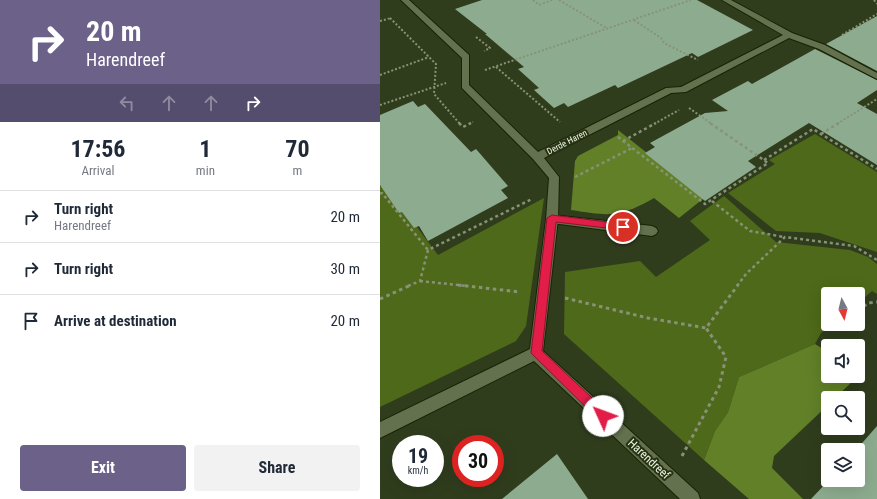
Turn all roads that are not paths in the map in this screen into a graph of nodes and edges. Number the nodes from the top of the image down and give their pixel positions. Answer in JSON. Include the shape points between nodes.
{"nodes":[{"id":1,"x":406,"y":0,"type":"edge"},
{"id":2,"x":726,"y":0,"type":"edge"},
{"id":3,"x":789,"y":35,"type":"junction"},
{"id":4,"x":877,"y":76,"type":"edge"},
{"id":5,"x":537,"y":157,"type":"junction"},
{"id":6,"x":552,"y":218,"type":"junction"},
{"id":7,"x":652,"y":231,"type":"dead end"},
{"id":8,"x":536,"y":353,"type":"junction"},
{"id":9,"x":380,"y":430,"type":"edge"},
{"id":10,"x":692,"y":499,"type":"edge"}],
"edges":[{"from":1,"to":5,"type":"street","name":"Derde Haren","via":[[466,57],[465,86]]},
{"from":2,"to":3,"type":"street"},
{"from":3,"to":4,"type":"street","via":[[822,47]]},
{"from":3,"to":5,"type":"street","name":"Derde Haren","via":[[683,90],[669,90]]},
{"from":5,"to":6,"type":"street","via":[[554,177]]},
{"from":6,"to":7,"type":"street"},
{"from":6,"to":8,"type":"street"},
{"from":8,"to":9,"type":"street"},
{"from":8,"to":10,"type":"street","name":"Harendreef"}]}
